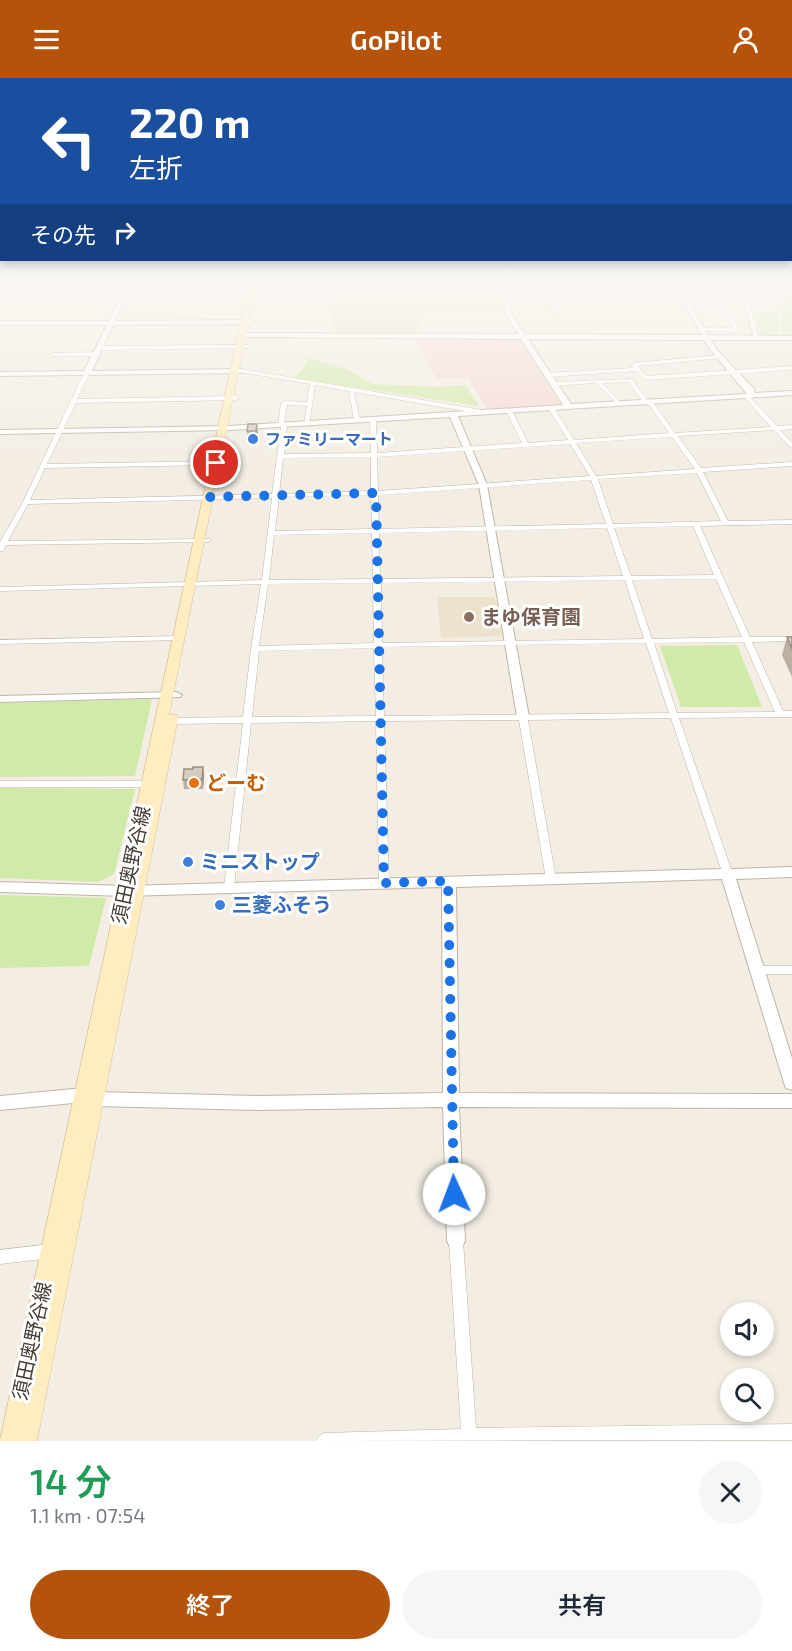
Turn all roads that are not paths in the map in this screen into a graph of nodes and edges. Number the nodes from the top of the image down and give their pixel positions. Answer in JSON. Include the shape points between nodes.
{"nodes":[{"id":1,"x":97,"y":352,"type":"edge"},
{"id":2,"x":88,"y":353,"type":"edge"},
{"id":3,"x":242,"y":353,"type":"edge"},
{"id":4,"x":534,"y":353,"type":"edge"},
{"id":5,"x":716,"y":353,"type":"edge"},
{"id":6,"x":53,"y":355,"type":"dead end"},
{"id":7,"x":719,"y":357,"type":"junction"},
{"id":8,"x":792,"y":368,"type":"edge"},
{"id":9,"x":637,"y":369,"type":"junction"},
{"id":10,"x":238,"y":371,"type":"junction"},
{"id":11,"x":732,"y":371,"type":"junction"},
{"id":12,"x":87,"y":373,"type":"junction"},
{"id":13,"x":0,"y":374,"type":"edge"},
{"id":14,"x":548,"y":375,"type":"junction"},
{"id":15,"x":597,"y":381,"type":"junction"},
{"id":16,"x":313,"y":383,"type":"junction"},
{"id":17,"x":554,"y":384,"type":"junction"},
{"id":18,"x":351,"y":389,"type":"junction"},
{"id":19,"x":792,"y":393,"type":"edge"},
{"id":20,"x":751,"y":395,"type":"junction"},
{"id":21,"x":233,"y":398,"type":"junction"},
{"id":22,"x":74,"y":401,"type":"junction"},
{"id":23,"x":646,"y":402,"type":"junction"},
{"id":24,"x":309,"y":404,"type":"junction"},
{"id":25,"x":619,"y":404,"type":"junction"},
{"id":26,"x":568,"y":406,"type":"junction"},
{"id":27,"x":551,"y":408,"type":"junction"},
{"id":28,"x":509,"y":411,"type":"junction"},
{"id":29,"x":482,"y":412,"type":"junction"},
{"id":30,"x":453,"y":414,"type":"junction"},
{"id":31,"x":357,"y":420,"type":"junction"},
{"id":32,"x":373,"y":420,"type":"junction"},
{"id":33,"x":307,"y":423,"type":"junction"},
{"id":34,"x":283,"y":425,"type":"junction"},
{"id":35,"x":792,"y":427,"type":"edge"},
{"id":36,"x":226,"y":428,"type":"junction"},
{"id":37,"x":776,"y":428,"type":"junction"},
{"id":38,"x":59,"y":431,"type":"junction"},
{"id":39,"x":0,"y":432,"type":"edge"},
{"id":40,"x":673,"y":434,"type":"junction"},
{"id":41,"x":572,"y":442,"type":"junction"},
{"id":42,"x":526,"y":445,"type":"junction"},
{"id":43,"x":792,"y":446,"type":"edge"},
{"id":44,"x":468,"y":449,"type":"junction"},
{"id":45,"x":375,"y":455,"type":"junction"},
{"id":46,"x":281,"y":456,"type":"junction"},
{"id":47,"x":216,"y":463,"type":"junction"},
{"id":48,"x":788,"y":465,"type":"edge"},
{"id":49,"x":43,"y":466,"type":"junction"},
{"id":50,"x":699,"y":470,"type":"junction"},
{"id":51,"x":792,"y":473,"type":"edge"},
{"id":52,"x":594,"y":478,"type":"junction"},
{"id":53,"x":483,"y":485,"type":"junction"},
{"id":54,"x":376,"y":493,"type":"junction"},
{"id":55,"x":276,"y":495,"type":"junction"},
{"id":56,"x":212,"y":497,"type":"junction"},
{"id":57,"x":26,"y":502,"type":"junction"},
{"id":58,"x":792,"y":522,"type":"edge"},
{"id":59,"x":725,"y":523,"type":"junction"},
{"id":60,"x":696,"y":525,"type":"junction"},
{"id":61,"x":610,"y":526,"type":"junction"},
{"id":62,"x":491,"y":528,"type":"junction"},
{"id":63,"x":377,"y":531,"type":"junction"},
{"id":64,"x":271,"y":533,"type":"junction"},
{"id":65,"x":204,"y":540,"type":"junction"},
{"id":66,"x":1,"y":546,"type":"edge"},
{"id":67,"x":718,"y":577,"type":"junction"},
{"id":68,"x":628,"y":578,"type":"junction"},
{"id":69,"x":500,"y":579,"type":"junction"},
{"id":70,"x":378,"y":581,"type":"junction"},
{"id":71,"x":265,"y":582,"type":"junction"},
{"id":72,"x":194,"y":584,"type":"junction"},
{"id":73,"x":0,"y":589,"type":"edge"},
{"id":74,"x":179,"y":638,"type":"junction"},
{"id":75,"x":792,"y":639,"type":"edge"},
{"id":76,"x":747,"y":640,"type":"junction"},
{"id":77,"x":648,"y":641,"type":"junction"},
{"id":78,"x":0,"y":642,"type":"edge"},
{"id":79,"x":511,"y":643,"type":"junction"},
{"id":80,"x":378,"y":645,"type":"junction"},
{"id":81,"x":255,"y":650,"type":"junction"},
{"id":82,"x":172,"y":695,"type":"junction"},
{"id":83,"x":0,"y":699,"type":"edge"},
{"id":84,"x":674,"y":714,"type":"junction"},
{"id":85,"x":780,"y":714,"type":"junction"},
{"id":86,"x":792,"y":714,"type":"edge"},
{"id":87,"x":523,"y":717,"type":"junction"},
{"id":88,"x":380,"y":718,"type":"junction"},
{"id":89,"x":248,"y":720,"type":"junction"},
{"id":90,"x":171,"y":722,"type":"junction"},
{"id":91,"x":0,"y":784,"type":"edge"},
{"id":92,"x":148,"y":784,"type":"junction"},
{"id":93,"x":728,"y":872,"type":"junction"},
{"id":94,"x":792,"y":872,"type":"edge"},
{"id":95,"x":551,"y":879,"type":"junction"},
{"id":96,"x":448,"y":881,"type":"junction"},
{"id":97,"x":384,"y":883,"type":"junction"},
{"id":98,"x":0,"y":886,"type":"edge"},
{"id":99,"x":229,"y":888,"type":"junction"},
{"id":100,"x":131,"y":891,"type":"junction"},
{"id":101,"x":758,"y":970,"type":"junction"},
{"id":102,"x":792,"y":970,"type":"edge"},
{"id":103,"x":792,"y":1083,"type":"edge"},
{"id":104,"x":90,"y":1097,"type":"junction"},
{"id":105,"x":451,"y":1100,"type":"junction"},
{"id":106,"x":792,"y":1101,"type":"edge"},
{"id":107,"x":0,"y":1103,"type":"edge"},
{"id":108,"x":456,"y":1241,"type":"joint"},
{"id":109,"x":51,"y":1251,"type":"junction"},
{"id":110,"x":0,"y":1257,"type":"edge"},
{"id":111,"x":792,"y":1432,"type":"edge"},
{"id":112,"x":469,"y":1439,"type":"edge"},
{"id":113,"x":10,"y":1441,"type":"edge"},
{"id":114,"x":26,"y":1441,"type":"edge"},
{"id":115,"x":324,"y":1441,"type":"edge"}],
"edges":[{"from":1,"to":12,"type":"street"},
{"from":2,"to":6,"type":"street"},
{"from":3,"to":10,"type":"main road","name":"須田奥野谷線"},
{"from":4,"to":14,"type":"street"},
{"from":5,"to":7,"type":"street"},
{"from":7,"to":9,"type":"street","via":[[634,366]]},
{"from":7,"to":11,"type":"street"},
{"from":8,"to":11,"type":"street"},
{"from":9,"to":11,"type":"street","via":[[645,378]]},
{"from":9,"to":14,"type":"street"},
{"from":10,"to":12,"type":"street"},
{"from":10,"to":16,"type":"street"},
{"from":10,"to":21,"type":"main road","name":"須田奥野谷線"},
{"from":11,"to":20,"type":"street"},
{"from":12,"to":13,"type":"street"},
{"from":12,"to":22,"type":"street"},
{"from":14,"to":17,"type":"street"},
{"from":15,"to":17,"type":"street"},
{"from":15,"to":23,"type":"street","via":[[630,380]]},
{"from":15,"to":25,"type":"street"},
{"from":16,"to":18,"type":"street"},
{"from":16,"to":24,"type":"street"},
{"from":17,"to":26,"type":"street"},
{"from":18,"to":29,"type":"street"},
{"from":18,"to":31,"type":"street"},
{"from":19,"to":20,"type":"street"},
{"from":20,"to":23,"type":"street"},
{"from":20,"to":37,"type":"street","via":[[748,398]]},
{"from":21,"to":22,"type":"street"},
{"from":21,"to":36,"type":"main road","name":"須田奥野谷線"},
{"from":22,"to":38,"type":"street"},
{"from":23,"to":25,"type":"street"},
{"from":23,"to":40,"type":"street"},
{"from":24,"to":33,"type":"street"},
{"from":24,"to":34,"type":"street","via":[[284,403]]},
{"from":25,"to":26,"type":"street"},
{"from":26,"to":27,"type":"street"},
{"from":27,"to":28,"type":"street"},
{"from":27,"to":41,"type":"street"},
{"from":28,"to":29,"type":"street"},
{"from":28,"to":42,"type":"street"},
{"from":29,"to":30,"type":"street"},
{"from":30,"to":32,"type":"street"},
{"from":30,"to":44,"type":"street"},
{"from":31,"to":32,"type":"street"},
{"from":31,"to":33,"type":"street"},
{"from":32,"to":45,"type":"street"},
{"from":33,"to":34,"type":"street"},
{"from":34,"to":36,"type":"street"},
{"from":34,"to":46,"type":"street"},
{"from":35,"to":37,"type":"street"},
{"from":36,"to":38,"type":"street"},
{"from":36,"to":47,"type":"main road","name":"須田奥野谷線"},
{"from":36,"to":56,"type":"main road","name":"須田奥野谷線"},
{"from":37,"to":40,"type":"street"},
{"from":37,"to":43,"type":"street"},
{"from":38,"to":39,"type":"street"},
{"from":38,"to":49,"type":"street"},
{"from":40,"to":41,"type":"street"},
{"from":40,"to":50,"type":"street"},
{"from":41,"to":42,"type":"street"},
{"from":41,"to":52,"type":"street"},
{"from":42,"to":44,"type":"street"},
{"from":44,"to":45,"type":"street"},
{"from":44,"to":53,"type":"street"},
{"from":45,"to":46,"type":"street"},
{"from":45,"to":54,"type":"street"},
{"from":46,"to":55,"type":"street"},
{"from":47,"to":49,"type":"street"},
{"from":47,"to":56,"type":"main road","name":"須田奥野谷線"},
{"from":48,"to":50,"type":"street"},
{"from":48,"to":51,"type":"street"},
{"from":49,"to":57,"type":"street"},
{"from":50,"to":52,"type":"street"},
{"from":50,"to":59,"type":"street"},
{"from":52,"to":53,"type":"street"},
{"from":52,"to":61,"type":"street"},
{"from":53,"to":54,"type":"street"},
{"from":53,"to":62,"type":"street"},
{"from":54,"to":55,"type":"street"},
{"from":54,"to":63,"type":"street"},
{"from":55,"to":56,"type":"street"},
{"from":55,"to":64,"type":"street"},
{"from":56,"to":57,"type":"street"},
{"from":56,"to":65,"type":"main road","name":"須田奥野谷線"},
{"from":57,"to":66,"type":"street"},
{"from":58,"to":59,"type":"street"},
{"from":59,"to":60,"type":"street"},
{"from":60,"to":61,"type":"street"},
{"from":60,"to":67,"type":"street"},
{"from":61,"to":62,"type":"street"},
{"from":61,"to":68,"type":"street"},
{"from":62,"to":63,"type":"street"},
{"from":62,"to":69,"type":"street"},
{"from":63,"to":64,"type":"street"},
{"from":63,"to":70,"type":"street"},
{"from":64,"to":71,"type":"street"},
{"from":65,"to":66,"type":"street"},
{"from":65,"to":72,"type":"main road","name":"須田奥野谷線"},
{"from":67,"to":68,"type":"street"},
{"from":67,"to":76,"type":"street"},
{"from":68,"to":69,"type":"street"},
{"from":68,"to":77,"type":"street"},
{"from":69,"to":70,"type":"street"},
{"from":69,"to":79,"type":"street"},
{"from":70,"to":71,"type":"street"},
{"from":70,"to":80,"type":"street"},
{"from":71,"to":72,"type":"street"},
{"from":71,"to":81,"type":"street"},
{"from":72,"to":73,"type":"street"},
{"from":72,"to":74,"type":"main road","name":"須田奥野谷線"},
{"from":72,"to":82,"type":"main road","name":"須田奥野谷線"},
{"from":74,"to":78,"type":"street"},
{"from":74,"to":82,"type":"main road","name":"須田奥野谷線"},
{"from":75,"to":76,"type":"street"},
{"from":76,"to":77,"type":"street"},
{"from":76,"to":85,"type":"street"},
{"from":77,"to":79,"type":"street"},
{"from":77,"to":84,"type":"street"},
{"from":79,"to":80,"type":"street"},
{"from":79,"to":87,"type":"street"},
{"from":80,"to":81,"type":"street"},
{"from":80,"to":88,"type":"street"},
{"from":81,"to":89,"type":"street"},
{"from":82,"to":83,"type":"street"},
{"from":82,"to":90,"type":"main road","name":"須田奥野谷線"},
{"from":82,"to":92,"type":"main road","name":"須田奥野谷線"},
{"from":84,"to":85,"type":"street"},
{"from":84,"to":87,"type":"street"},
{"from":84,"to":93,"type":"street"},
{"from":85,"to":86,"type":"street"},
{"from":87,"to":88,"type":"street"},
{"from":87,"to":95,"type":"street"},
{"from":88,"to":89,"type":"street"},
{"from":88,"to":97,"type":"street"},
{"from":89,"to":90,"type":"street"},
{"from":89,"to":99,"type":"street"},
{"from":90,"to":100,"type":"main road","name":"須田奥野谷線"},
{"from":91,"to":92,"type":"street"},
{"from":92,"to":100,"type":"main road","name":"須田奥野谷線"},
{"from":93,"to":94,"type":"street"},
{"from":93,"to":95,"type":"street"},
{"from":93,"to":101,"type":"street"},
{"from":95,"to":96,"type":"street"},
{"from":96,"to":97,"type":"street"},
{"from":96,"to":105,"type":"street"},
{"from":97,"to":99,"type":"street"},
{"from":98,"to":100,"type":"street"},
{"from":99,"to":100,"type":"street"},
{"from":100,"to":104,"type":"main road","name":"須田奥野谷線"},
{"from":101,"to":102,"type":"street"},
{"from":101,"to":103,"type":"street"},
{"from":104,"to":105,"type":"street","via":[[260,1102]]},
{"from":104,"to":107,"type":"street"},
{"from":104,"to":109,"type":"main road","name":"須田奥野谷線"},
{"from":104,"to":114,"type":"main road","name":"須田奥野谷線"},
{"from":105,"to":106,"type":"street"},
{"from":105,"to":108,"type":"street"},
{"from":108,"to":112,"type":"street"},
{"from":109,"to":110,"type":"street"},
{"from":109,"to":113,"type":"main road","name":"須田奥野谷線"},
{"from":111,"to":112,"type":"street"},
{"from":112,"to":115,"type":"street"}]}
